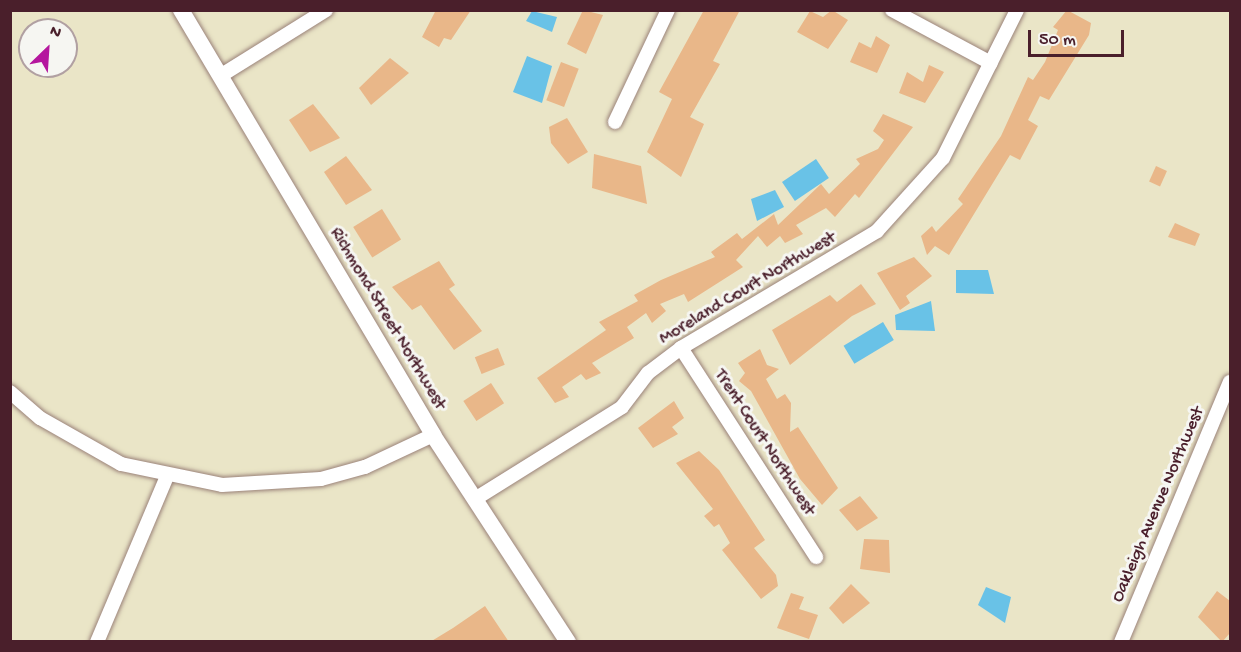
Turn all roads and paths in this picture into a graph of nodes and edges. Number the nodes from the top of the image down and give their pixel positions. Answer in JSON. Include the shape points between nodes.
{"nodes":[{"id":1,"x":181,"y":10,"type":"edge"},
{"id":2,"x":327,"y":10,"type":"edge"},
{"id":3,"x":668,"y":10,"type":"edge"},
{"id":4,"x":892,"y":10,"type":"edge"},
{"id":5,"x":1017,"y":10,"type":"edge"},
{"id":6,"x":991,"y":63,"type":"junction"},
{"id":7,"x":220,"y":76,"type":"junction"},
{"id":8,"x":615,"y":122,"type":"dead end"},
{"id":9,"x":681,"y":348,"type":"junction"},
{"id":10,"x":1230,"y":382,"type":"edge"},
{"id":11,"x":10,"y":392,"type":"edge"},
{"id":12,"x":433,"y":435,"type":"junction"},
{"id":13,"x":167,"y":476,"type":"junction"},
{"id":14,"x":475,"y":499,"type":"junction"},
{"id":15,"x":816,"y":557,"type":"dead end"},
{"id":16,"x":97,"y":642,"type":"edge"},
{"id":17,"x":568,"y":642,"type":"edge"},
{"id":18,"x":1121,"y":642,"type":"edge"}],
"edges":[{"from":1,"to":7,"type":"street","name":"Richmond Street Northwest"},
{"from":2,"to":7,"type":"street"},
{"from":3,"to":8,"type":"street"},
{"from":4,"to":6,"type":"street"},
{"from":5,"to":6,"type":"street","name":"Moreland Court Northwest"},
{"from":6,"to":9,"type":"street","name":"Moreland Court Northwest","via":[[943,158],[877,231]]},
{"from":7,"to":12,"type":"street","name":"Richmond Street Northwest"},
{"from":9,"to":14,"type":"street","name":"Moreland Court Northwest","via":[[648,373],[622,407]]},
{"from":9,"to":15,"type":"street","name":"Trent Court Northwest"},
{"from":10,"to":18,"type":"street","name":"Oakleigh Avenue Northwest"},
{"from":11,"to":13,"type":"street","via":[[91,450]]},
{"from":12,"to":13,"type":"street","via":[[364,467],[321,479],[244,486]]},
{"from":12,"to":14,"type":"street","name":"Richmond Street Northwest"},
{"from":13,"to":16,"type":"street"},
{"from":14,"to":17,"type":"street","name":"Richmond Street Northwest"}]}
